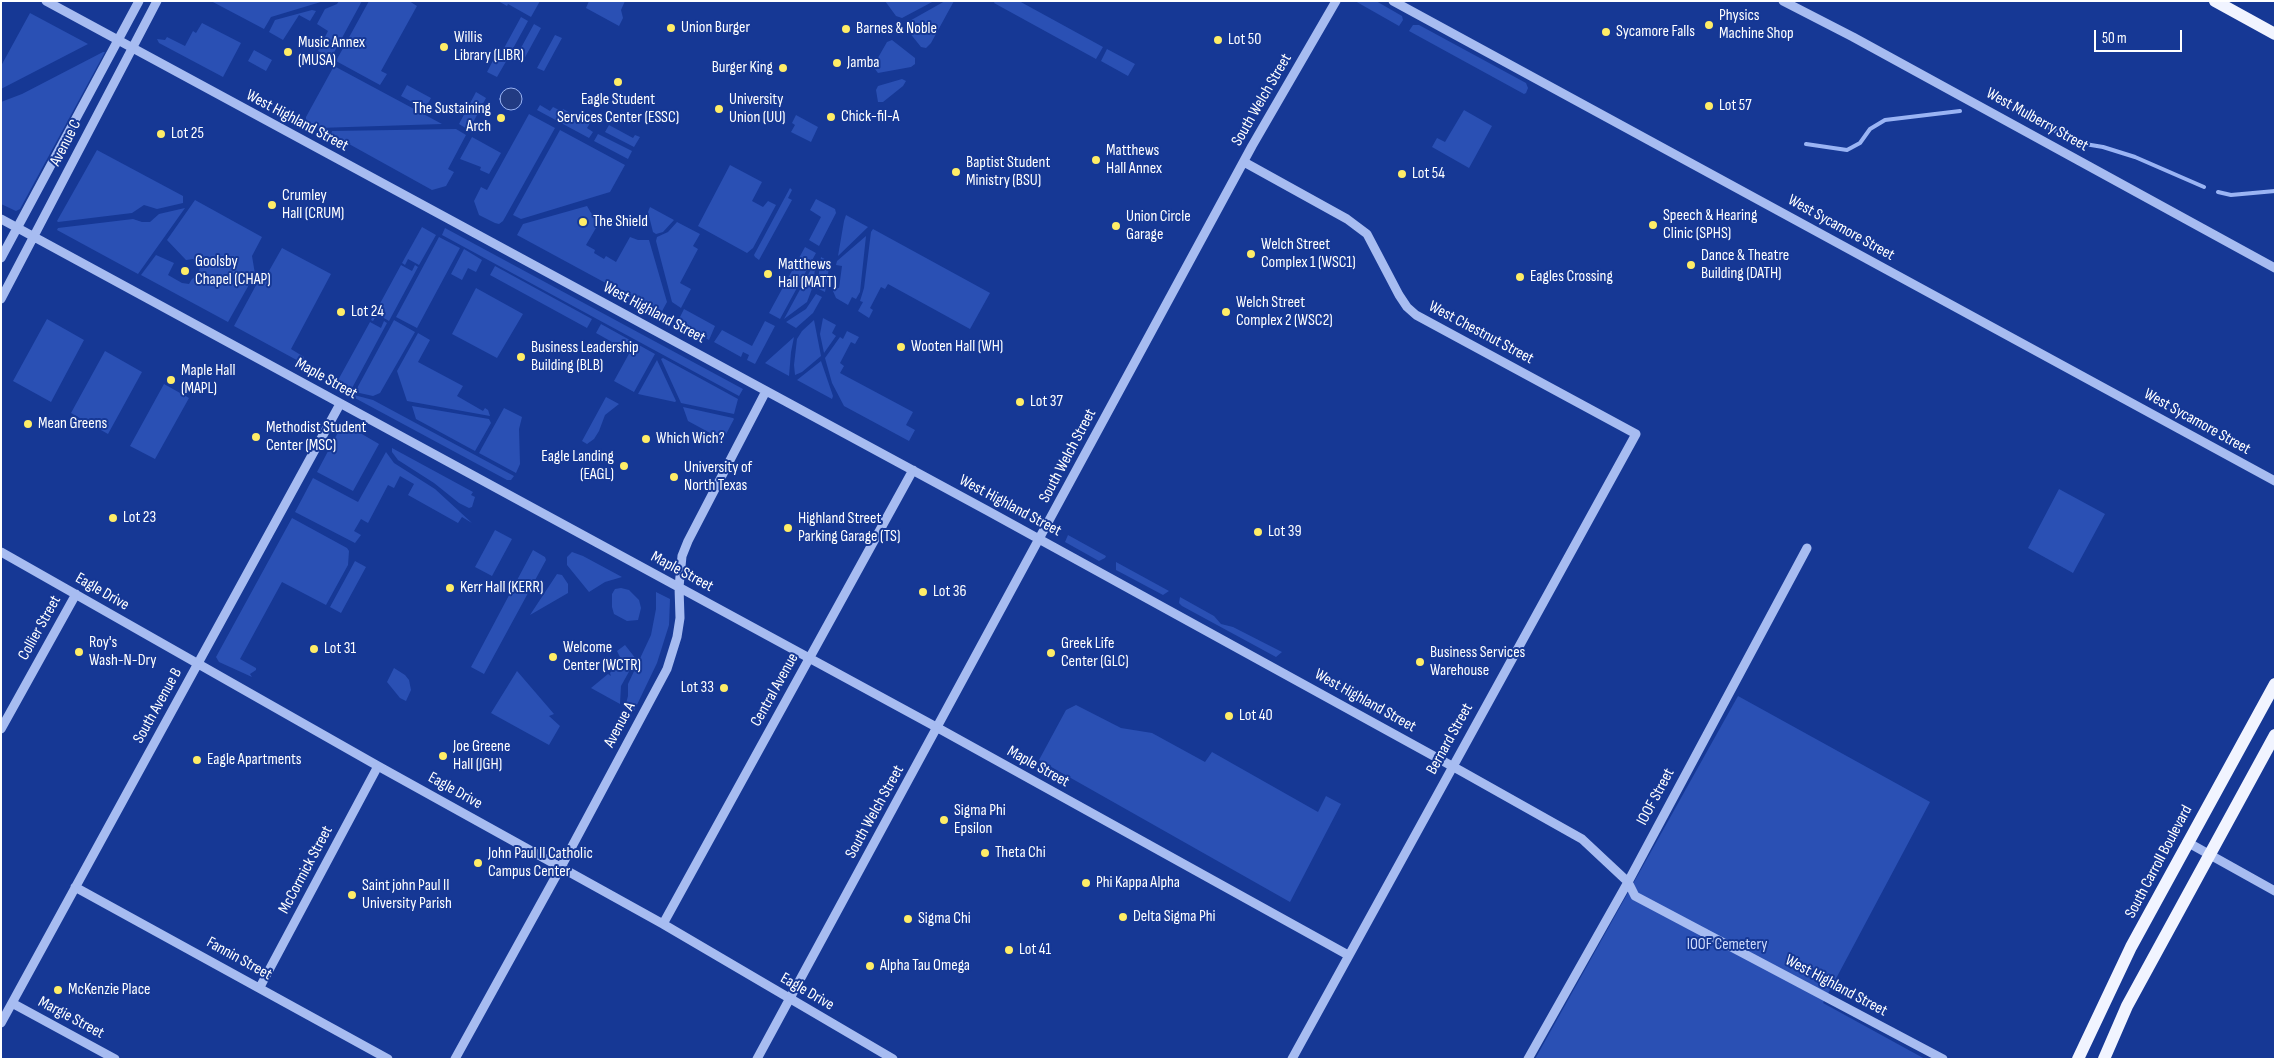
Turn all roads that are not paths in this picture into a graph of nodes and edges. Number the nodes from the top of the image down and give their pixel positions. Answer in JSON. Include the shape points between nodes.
{"nodes":[{"id":1,"x":46,"y":1,"type":"edge"},
{"id":2,"x":140,"y":1,"type":"edge"},
{"id":3,"x":157,"y":1,"type":"edge"},
{"id":4,"x":1336,"y":1,"type":"edge"},
{"id":5,"x":1393,"y":1,"type":"edge"},
{"id":6,"x":1784,"y":1,"type":"edge"},
{"id":7,"x":2215,"y":1,"type":"edge"},
{"id":8,"x":2275,"y":34,"type":"edge"},
{"id":9,"x":118,"y":41,"type":"junction"},
{"id":10,"x":132,"y":48,"type":"junction"},
{"id":11,"x":1244,"y":162,"type":"junction"},
{"id":12,"x":1,"y":219,"type":"edge"},
{"id":13,"x":17,"y":228,"type":"junction"},
{"id":14,"x":35,"y":237,"type":"junction"},
{"id":15,"x":1,"y":258,"type":"edge"},
{"id":16,"x":2275,"y":268,"type":"edge"},
{"id":17,"x":1,"y":299,"type":"edge"},
{"id":18,"x":766,"y":391,"type":"junction"},
{"id":19,"x":340,"y":404,"type":"junction"},
{"id":20,"x":1636,"y":434,"type":"joint"},
{"id":21,"x":913,"y":470,"type":"junction"},
{"id":22,"x":2275,"y":481,"type":"edge"},
{"id":23,"x":1040,"y":540,"type":"junction"},
{"id":24,"x":1807,"y":548,"type":"dead end"},
{"id":25,"x":1,"y":552,"type":"edge"},
{"id":26,"x":679,"y":587,"type":"junction"},
{"id":27,"x":76,"y":594,"type":"junction"},
{"id":28,"x":809,"y":658,"type":"junction"},
{"id":29,"x":198,"y":663,"type":"junction"},
{"id":30,"x":2273,"y":690,"type":"edge"},
{"id":31,"x":938,"y":728,"type":"junction"},
{"id":32,"x":1,"y":729,"type":"edge"},
{"id":33,"x":2275,"y":735,"type":"edge"},
{"id":34,"x":378,"y":766,"type":"junction"},
{"id":35,"x":1452,"y":766,"type":"junction"},
{"id":36,"x":2187,"y":842,"type":"junction"},
{"id":37,"x":2209,"y":855,"type":"junction"},
{"id":38,"x":561,"y":867,"type":"junction"},
{"id":39,"x":1628,"y":882,"type":"junction"},
{"id":40,"x":76,"y":887,"type":"junction"},
{"id":41,"x":2275,"y":891,"type":"edge"},
{"id":42,"x":664,"y":924,"type":"junction"},
{"id":43,"x":1348,"y":955,"type":"junction"},
{"id":44,"x":260,"y":987,"type":"junction"},
{"id":45,"x":790,"y":1000,"type":"junction"},
{"id":46,"x":12,"y":1003,"type":"junction"},
{"id":47,"x":1,"y":1023,"type":"edge"},
{"id":48,"x":115,"y":1059,"type":"edge"},
{"id":49,"x":388,"y":1059,"type":"edge"},
{"id":50,"x":455,"y":1059,"type":"edge"},
{"id":51,"x":757,"y":1059,"type":"edge"},
{"id":52,"x":893,"y":1059,"type":"edge"},
{"id":53,"x":1292,"y":1059,"type":"edge"},
{"id":54,"x":1528,"y":1059,"type":"edge"},
{"id":55,"x":1943,"y":1059,"type":"edge"},
{"id":56,"x":2078,"y":1059,"type":"edge"},
{"id":57,"x":2104,"y":1059,"type":"edge"}],
"edges":[{"from":1,"to":9,"type":"street","name":"West Highland Street"},
{"from":2,"to":9,"type":"street","name":"Avenue C"},
{"from":3,"to":10,"type":"street","name":"Avenue C"},
{"from":4,"to":11,"type":"street","name":"South Welch Street"},
{"from":5,"to":22,"type":"street","name":"West Sycamore Street"},
{"from":6,"to":16,"type":"street","name":"West Mulberry Street"},
{"from":7,"to":8,"type":"main road"},
{"from":9,"to":10,"type":"street","name":"West Highland Street"},
{"from":9,"to":13,"type":"street","name":"Avenue C"},
{"from":10,"to":14,"type":"street","name":"Avenue C"},
{"from":10,"to":18,"type":"street","name":"West Highland Street"},
{"from":11,"to":20,"type":"street","name":"West Chestnut Street","via":[[1347,219],[1367,234],[1399,295],[1416,315]]},
{"from":11,"to":23,"type":"street","name":"South Welch Street"},
{"from":12,"to":13,"type":"street","name":"Maple Street"},
{"from":13,"to":14,"type":"street","name":"Maple Street"},
{"from":13,"to":15,"type":"street","name":"Avenue C"},
{"from":14,"to":17,"type":"street","name":"Avenue C"},
{"from":14,"to":19,"type":"street","name":"Maple Street"},
{"from":18,"to":21,"type":"street","name":"West Highland Street"},
{"from":18,"to":26,"type":"street","name":"Avenue A","via":[[688,541],[682,556]]},
{"from":19,"to":26,"type":"street","name":"Maple Street"},
{"from":19,"to":29,"type":"street","name":"South Avenue B"},
{"from":20,"to":35,"type":"street","name":"Bernard Street"},
{"from":21,"to":23,"type":"street","name":"West Highland Street"},
{"from":21,"to":28,"type":"street","name":"Central Avenue"},
{"from":23,"to":31,"type":"street","name":"South Welch Street"},
{"from":23,"to":35,"type":"street","name":"West Highland Street"},
{"from":24,"to":39,"type":"street","name":"IOOF Street"},
{"from":25,"to":27,"type":"street","name":"Eagle Drive"},
{"from":26,"to":28,"type":"street","name":"Maple Street"},
{"from":26,"to":38,"type":"street","name":"Avenue A","via":[[680,618],[667,669]]},
{"from":27,"to":29,"type":"street","name":"Eagle Drive"},
{"from":27,"to":32,"type":"street","name":"Collier Street"},
{"from":28,"to":31,"type":"street","name":"Maple Street"},
{"from":28,"to":42,"type":"street","name":"Central Avenue"},
{"from":29,"to":34,"type":"street","name":"Eagle Drive"},
{"from":29,"to":40,"type":"street","name":"South Avenue B"},
{"from":30,"to":36,"type":"main road","name":"South Carroll Boulevard"},
{"from":31,"to":43,"type":"street","name":"Maple Street"},
{"from":31,"to":45,"type":"street","name":"South Welch Street"},
{"from":33,"to":37,"type":"main road"},
{"from":34,"to":38,"type":"street","name":"Eagle Drive"},
{"from":34,"to":44,"type":"street","name":"McCormick Street"},
{"from":35,"to":39,"type":"street","name":"West Highland Street","via":[[1582,839]]},
{"from":35,"to":43,"type":"street","name":"Bernard Street"},
{"from":36,"to":37,"type":"street"},
{"from":36,"to":56,"type":"main road","name":"South Carroll Boulevard","via":[[2131,947]]},
{"from":37,"to":41,"type":"street"},
{"from":37,"to":57,"type":"main road","via":[[2127,1006]]},
{"from":38,"to":42,"type":"street","name":"Eagle Drive"},
{"from":38,"to":50,"type":"street","name":"Avenue A"},
{"from":39,"to":54,"type":"street","name":"IOOF Street"},
{"from":39,"to":55,"type":"street","name":"West Highland Street","via":[[1635,896]]},
{"from":40,"to":44,"type":"street","name":"Fannin Street"},
{"from":40,"to":46,"type":"street","name":"South Avenue B"},
{"from":42,"to":45,"type":"street","name":"Eagle Drive"},
{"from":43,"to":53,"type":"street","name":"Bernard Street"},
{"from":44,"to":49,"type":"street","name":"Fannin Street"},
{"from":45,"to":51,"type":"street","name":"South Welch Street"},
{"from":45,"to":52,"type":"street","name":"Eagle Drive"},
{"from":46,"to":47,"type":"street","name":"South Avenue B"},
{"from":46,"to":48,"type":"street","name":"Margie Street"}]}
